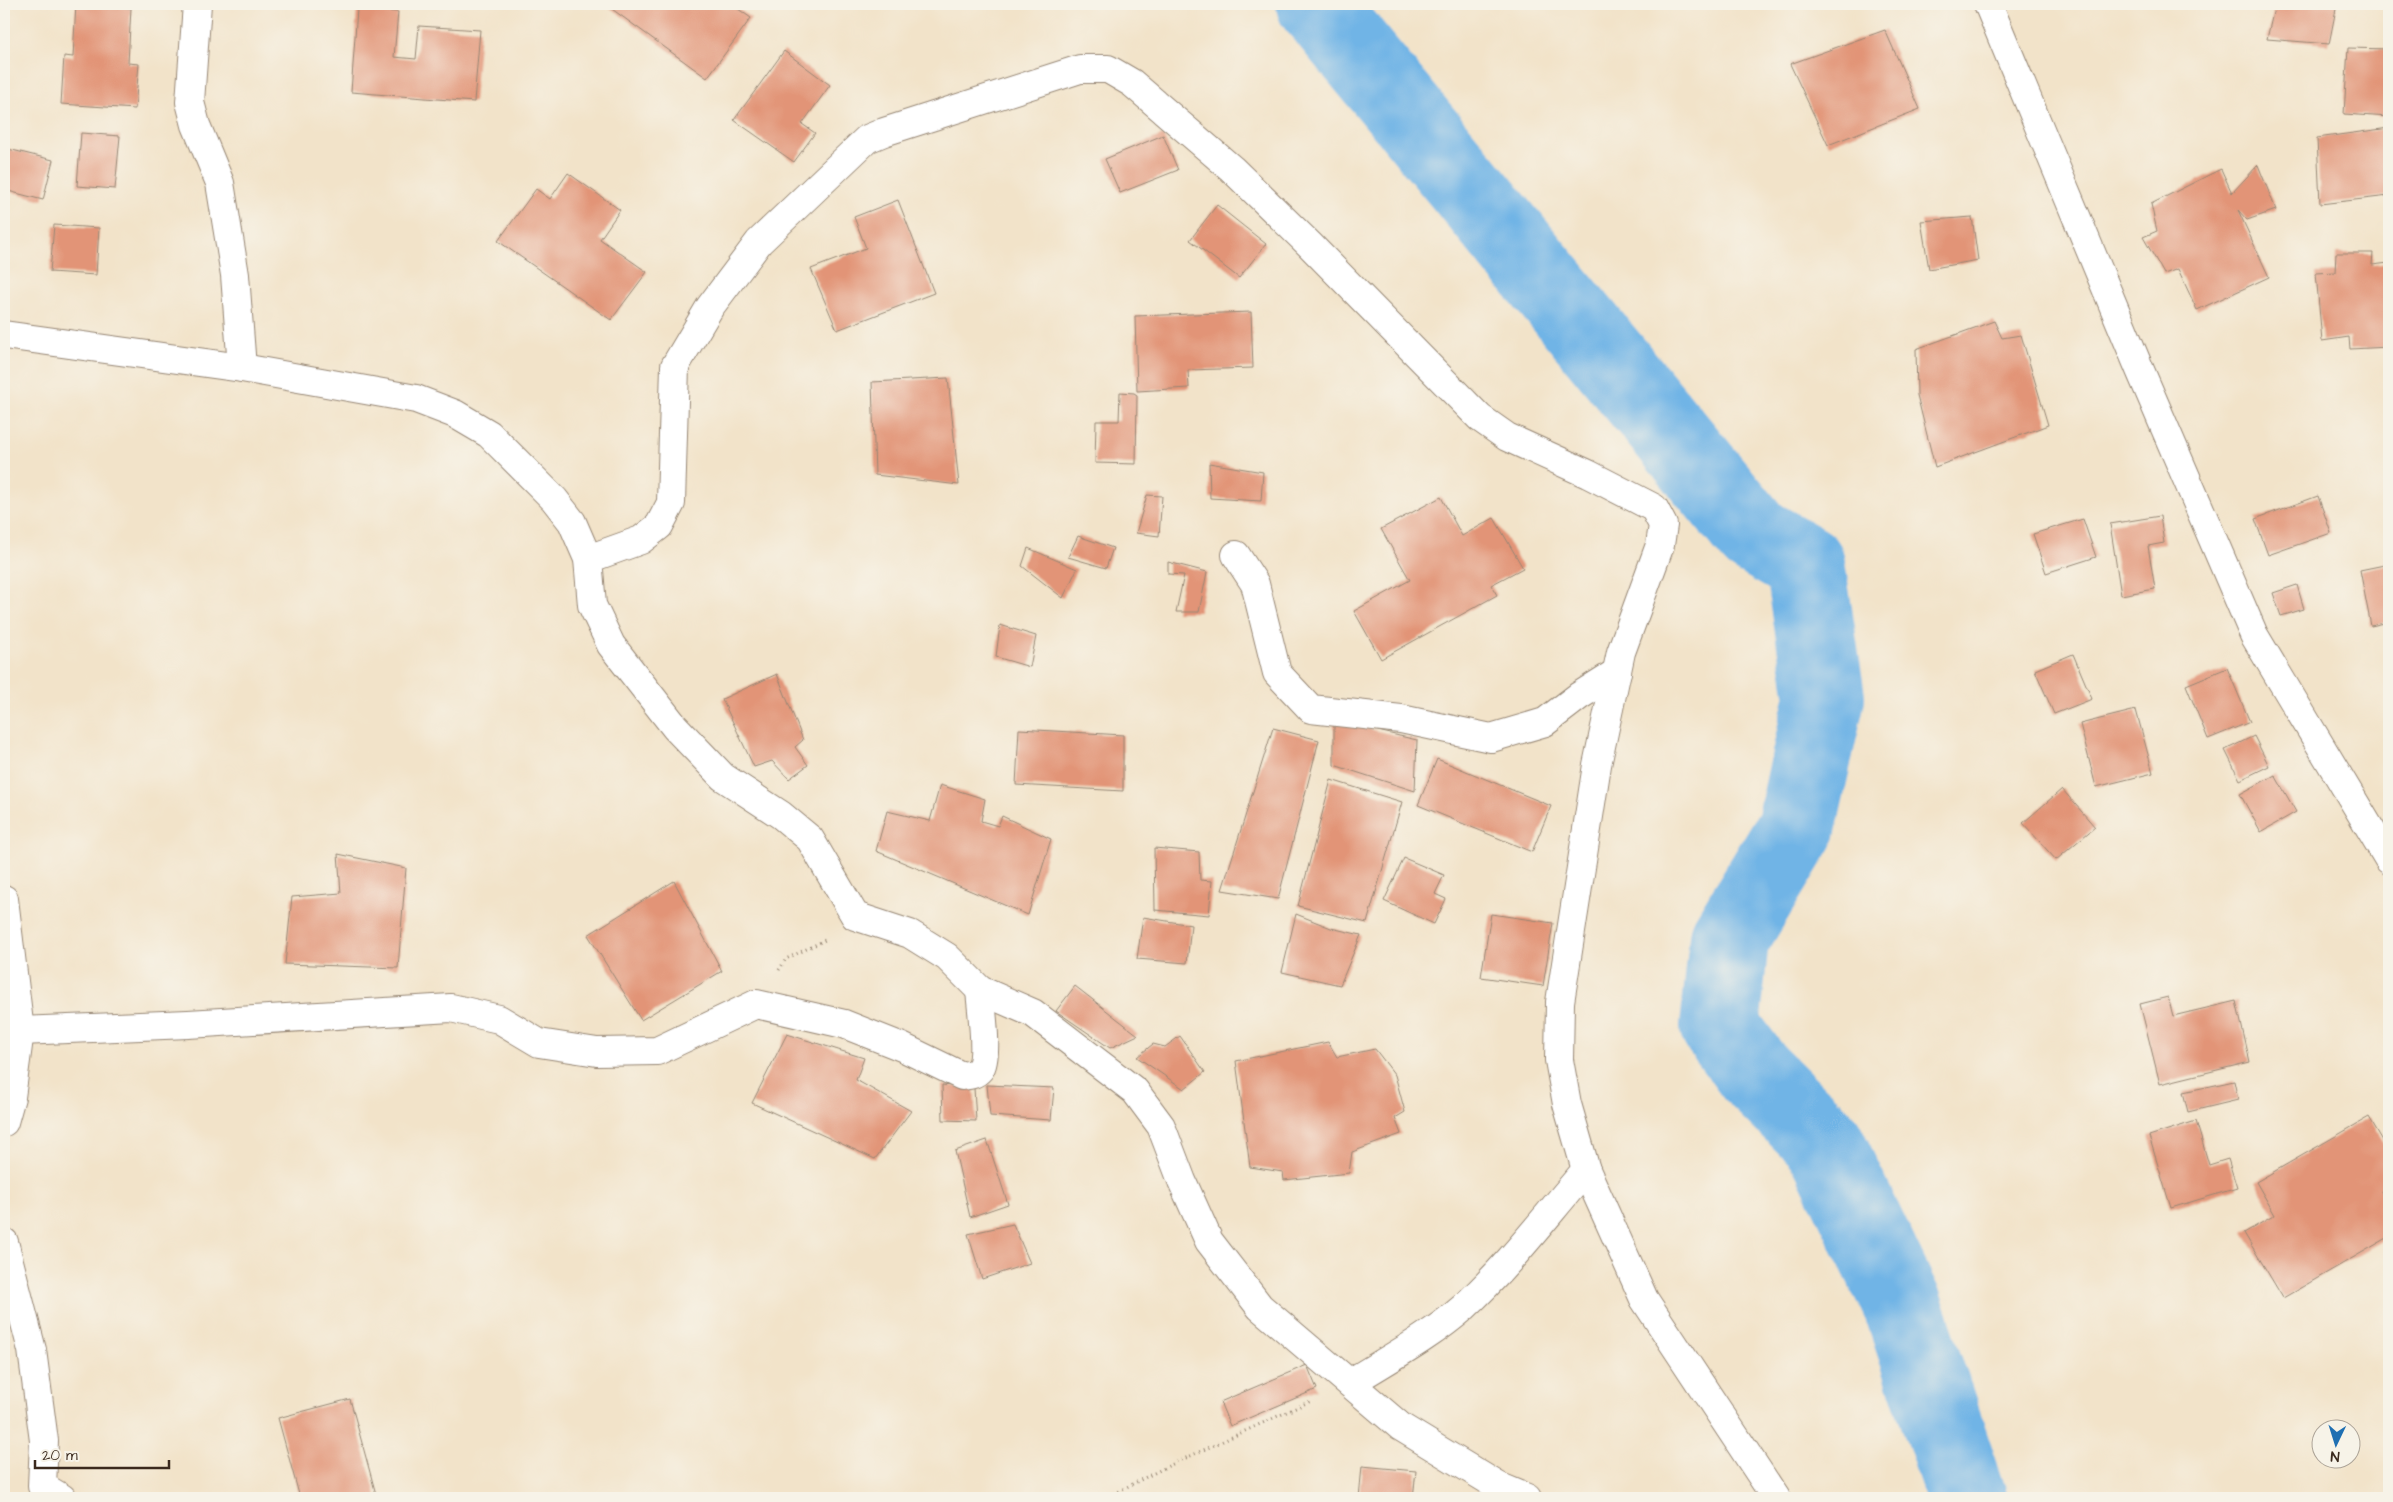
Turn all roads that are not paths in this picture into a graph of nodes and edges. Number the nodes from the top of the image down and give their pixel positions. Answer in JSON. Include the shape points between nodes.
{"nodes":[{"id":1,"x":197,"y":4,"type":"edge"},
{"id":2,"x":1988,"y":4,"type":"edge"},
{"id":3,"x":4,"y":335,"type":"edge"},
{"id":4,"x":242,"y":368,"type":"junction"},
{"id":5,"x":1236,"y":555,"type":"dead end"},
{"id":6,"x":588,"y":559,"type":"junction"},
{"id":7,"x":1617,"y":672,"type":"junction"},
{"id":8,"x":2389,"y":860,"type":"edge"},
{"id":9,"x":4,"y":899,"type":"edge"},
{"id":10,"x":980,"y":990,"type":"junction"},
{"id":11,"x":20,"y":1031,"type":"junction"},
{"id":12,"x":4,"y":1122,"type":"edge"},
{"id":13,"x":1586,"y":1170,"type":"junction"},
{"id":14,"x":4,"y":1242,"type":"edge"},
{"id":15,"x":1350,"y":1383,"type":"junction"},
{"id":16,"x":1769,"y":1496,"type":"edge"},
{"id":17,"x":62,"y":1498,"type":"edge"},
{"id":18,"x":1527,"y":1498,"type":"edge"}],
"edges":[{"from":1,"to":4,"type":"street","via":[[190,102],[220,183],[235,275]]},
{"from":2,"to":8,"type":"street","via":[[2254,635]]},
{"from":3,"to":4,"type":"street"},
{"from":4,"to":6,"type":"street","via":[[416,399],[455,414],[489,434],[554,499],[572,522]]},
{"from":5,"to":7,"type":"street","via":[[1256,584],[1277,673],[1311,709],[1401,720],[1491,738],[1545,722]]},
{"from":6,"to":7,"type":"street","via":[[641,540],[659,526],[671,503],[675,366],[710,307],[759,242],[853,152],[867,139],[884,132],[1080,69],[1108,69],[1132,83],[1232,169],[1480,418],[1507,437],[1654,508],[1663,525],[1660,544],[1621,652]]},
{"from":6,"to":10,"type":"street","via":[[592,605],[611,645],[675,727],[723,777],[781,815],[810,839],[855,916],[910,934],[947,957]]},
{"from":7,"to":13,"type":"street","via":[[1597,765],[1560,1002],[1559,1060],[1567,1104]]},
{"from":9,"to":11,"type":"street"},
{"from":10,"to":11,"type":"street","via":[[984,1058],[980,1069],[972,1076],[962,1076],[844,1024],[756,1004],[657,1050],[597,1052],[539,1043],[499,1019],[451,1008]]},
{"from":10,"to":15,"type":"street","via":[[1033,1013],[1135,1091],[1162,1126],[1209,1240],[1260,1307]]},
{"from":11,"to":12,"type":"street","via":[[12,1097]]},
{"from":13,"to":15,"type":"street","via":[[1509,1260],[1463,1307],[1416,1342]]},
{"from":13,"to":16,"type":"street","via":[[1644,1299]]},
{"from":14,"to":17,"type":"street","via":[[32,1350],[44,1441],[42,1486]]},
{"from":15,"to":18,"type":"street","via":[[1401,1427],[1498,1486]]}]}
